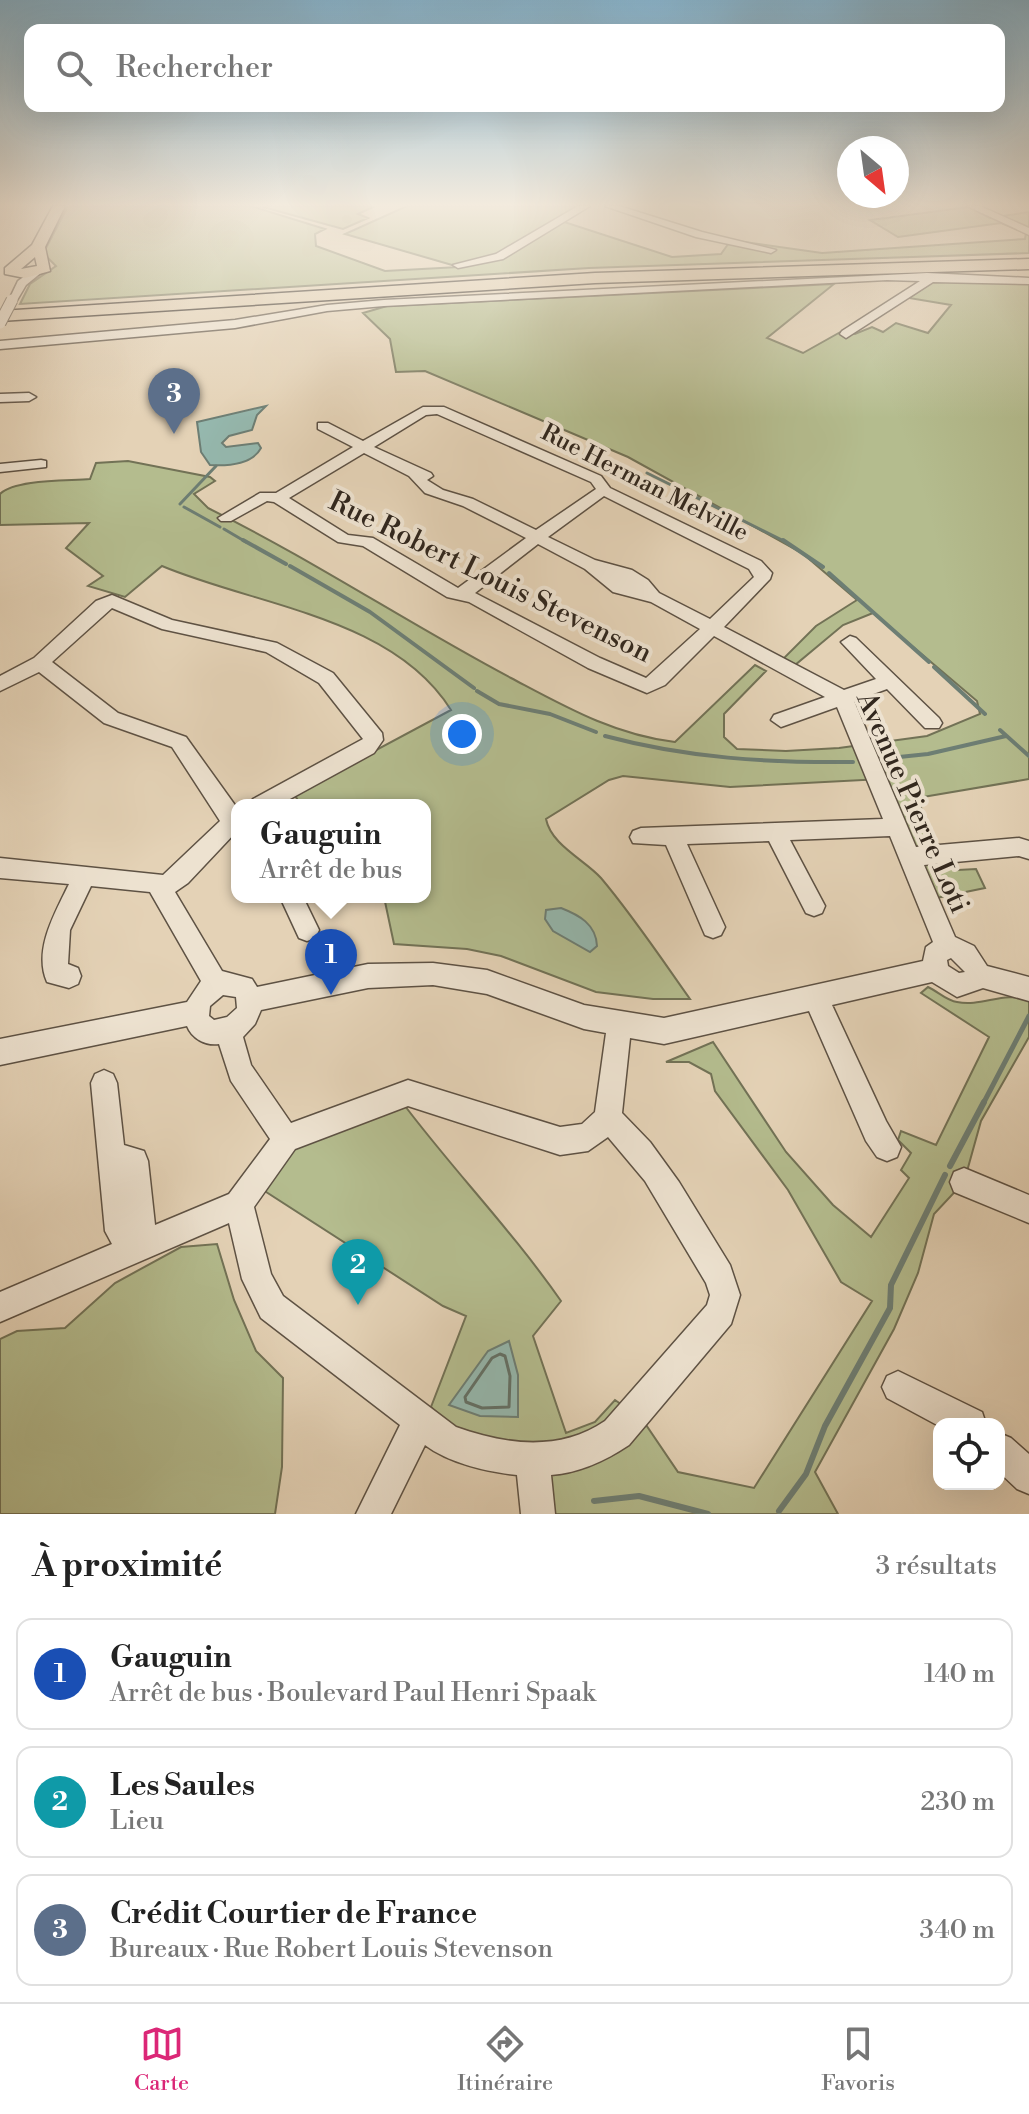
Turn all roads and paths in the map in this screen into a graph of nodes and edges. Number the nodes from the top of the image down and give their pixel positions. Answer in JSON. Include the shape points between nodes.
{"nodes":[{"id":1,"x":927,"y":276,"type":"edge"},
{"id":2,"x":10,"y":277,"type":"edge"},
{"id":3,"x":27,"y":277,"type":"edge"},
{"id":4,"x":501,"y":277,"type":"edge"},
{"id":5,"x":630,"y":277,"type":"edge"},
{"id":6,"x":914,"y":277,"type":"edge"},
{"id":7,"x":940,"y":277,"type":"edge"},
{"id":8,"x":1029,"y":281,"type":"edge"},
{"id":9,"x":10,"y":300,"type":"edge"},
{"id":10,"x":0,"y":316,"type":"edge"},
{"id":11,"x":0,"y":323,"type":"edge"},
{"id":12,"x":846,"y":334,"type":"dead end"},
{"id":13,"x":0,"y":341,"type":"edge"},
{"id":14,"x":29,"y":397,"type":"dead end"},
{"id":15,"x":0,"y":398,"type":"edge"},
{"id":16,"x":323,"y":426,"type":"dead end"},
{"id":17,"x":362,"y":446,"type":"junction"},
{"id":18,"x":41,"y":464,"type":"dead end"},
{"id":19,"x":0,"y":468,"type":"edge"},
{"id":20,"x":605,"y":491,"type":"junction"},
{"id":21,"x":278,"y":498,"type":"junction"},
{"id":22,"x":226,"y":518,"type":"dead end"},
{"id":23,"x":537,"y":537,"type":"junction"},
{"id":24,"x":463,"y":593,"type":"junction"},
{"id":25,"x":712,"y":628,"type":"junction"},
{"id":26,"x":850,"y":642,"type":"dead end"},
{"id":27,"x":40,"y":663,"type":"junction"},
{"id":28,"x":890,"y":681,"type":"junction"},
{"id":29,"x":0,"y":684,"type":"edge"},
{"id":30,"x":843,"y":698,"type":"junction"},
{"id":31,"x":781,"y":720,"type":"dead end"},
{"id":32,"x":932,"y":723,"type":"dead end"},
{"id":33,"x":271,"y":799,"type":"edge"},
{"id":34,"x":231,"y":825,"type":"edge"},
{"id":35,"x":897,"y":827,"type":"junction"},
{"id":36,"x":231,"y":828,"type":"edge"},
{"id":37,"x":775,"y":832,"type":"junction"},
{"id":38,"x":673,"y":836,"type":"junction"},
{"id":39,"x":641,"y":837,"type":"dead end"},
{"id":40,"x":1029,"y":850,"type":"edge"},
{"id":41,"x":910,"y":857,"type":"junction"},
{"id":42,"x":2,"y":864,"type":"edge"},
{"id":43,"x":85,"y":875,"type":"junction"},
{"id":44,"x":162,"y":888,"type":"junction"},
{"id":45,"x":294,"y":903,"type":"edge"},
{"id":46,"x":814,"y":906,"type":"dead end"},
{"id":47,"x":713,"y":927,"type":"dead end"},
{"id":48,"x":307,"y":930,"type":"dead end"},
{"id":49,"x":947,"y":947,"type":"junction"},
{"id":50,"x":936,"y":970,"type":"junction"},
{"id":51,"x":977,"y":975,"type":"junction"},
{"id":52,"x":69,"y":976,"type":"dead end"},
{"id":53,"x":217,"y":985,"type":"junction"},
{"id":54,"x":1029,"y":989,"type":"edge"},
{"id":55,"x":816,"y":999,"type":"junction"},
{"id":56,"x":250,"y":1000,"type":"junction"},
{"id":57,"x":196,"y":1012,"type":"junction"},
{"id":58,"x":619,"y":1026,"type":"junction"},
{"id":59,"x":228,"y":1031,"type":"junction"},
{"id":60,"x":0,"y":1052,"type":"edge"},
{"id":61,"x":104,"y":1083,"type":"dead end"},
{"id":62,"x":608,"y":1119,"type":"junction"},
{"id":63,"x":286,"y":1139,"type":"junction"},
{"id":64,"x":887,"y":1147,"type":"dead end"},
{"id":65,"x":964,"y":1182,"type":"dead end"},
{"id":66,"x":239,"y":1204,"type":"junction"},
{"id":67,"x":1029,"y":1209,"type":"edge"},
{"id":68,"x":134,"y":1247,"type":"junction"},
{"id":69,"x":0,"y":1307,"type":"edge"},
{"id":70,"x":898,"y":1387,"type":"dead end"},
{"id":71,"x":958,"y":1418,"type":"edge"},
{"id":72,"x":419,"y":1422,"type":"junction"},
{"id":73,"x":1005,"y":1455,"type":"edge"},
{"id":74,"x":532,"y":1461,"type":"junction"},
{"id":75,"x":1029,"y":1477,"type":"edge"},
{"id":76,"x":373,"y":1514,"type":"edge"},
{"id":77,"x":538,"y":1514,"type":"edge"}],
"edges":[{"from":1,"to":12,"type":"street","via":[[928,281]]},
{"from":2,"to":9,"type":"street"},
{"from":3,"to":9,"type":"street"},
{"from":4,"to":9,"type":"highway"},
{"from":5,"to":10,"type":"highway"},
{"from":6,"to":13,"type":"street","via":[[368,304],[222,326]]},
{"from":7,"to":8,"type":"street"},
{"from":9,"to":11,"type":"street","bridge":true},
{"from":14,"to":15,"type":"street"},
{"from":16,"to":17,"type":"street","name":"Avenue Pierre Loti"},
{"from":17,"to":20,"type":"street","name":"Rue Herman Melville","via":[[428,404],[596,479]]},
{"from":17,"to":21,"type":"street","name":"Rue Robert Louis Stevenson"},
{"from":17,"to":23,"type":"street","name":"Avenue Pierre Loti","via":[[414,473],[419,484]]},
{"from":18,"to":19,"type":"street"},
{"from":20,"to":23,"type":"street"},
{"from":20,"to":25,"type":"street","name":"Rue Herman Melville","via":[[764,573]]},
{"from":21,"to":22,"type":"street","name":"Rue Robert Louis Stevenson","via":[[265,496]]},
{"from":21,"to":24,"type":"street","name":"Rue Robert Louis Stevenson","via":[[344,539],[367,542],[453,593]]},
{"from":23,"to":24,"type":"street"},
{"from":23,"to":25,"type":"street","name":"Avenue Pierre Loti","via":[[637,597],[654,597]]},
{"from":24,"to":25,"type":"street","name":"Rue Robert Louis Stevenson","via":[[647,686]]},
{"from":25,"to":30,"type":"street","name":"Avenue Pierre Loti"},
{"from":26,"to":28,"type":"street"},
{"from":27,"to":29,"type":"street"},
{"from":27,"to":33,"type":"street","via":[[107,602],[118,602],[168,625],[271,647],[323,675],[373,740]]},
{"from":27,"to":34,"type":"street","via":[[111,718],[179,742]]},
{"from":28,"to":30,"type":"street"},
{"from":28,"to":32,"type":"street"},
{"from":30,"to":31,"type":"street"},
{"from":30,"to":35,"type":"street","name":"Avenue Pierre Loti"},
{"from":35,"to":37,"type":"street"},
{"from":35,"to":41,"type":"street","name":"Avenue Pierre Loti"},
{"from":36,"to":44,"type":"street"},
{"from":37,"to":38,"type":"street"},
{"from":37,"to":46,"type":"street"},
{"from":38,"to":39,"type":"street"},
{"from":38,"to":47,"type":"street"},
{"from":40,"to":41,"type":"street"},
{"from":41,"to":49,"type":"street","name":"Avenue Pierre Loti"},
{"from":42,"to":43,"type":"street"},
{"from":43,"to":44,"type":"street","via":[[152,880]]},
{"from":43,"to":52,"type":"street","via":[[58,930],[56,974]]},
{"from":44,"to":53,"type":"street"},
{"from":45,"to":48,"type":"street"},
{"from":49,"to":50,"type":"street","via":[[935,954]]},
{"from":49,"to":51,"type":"street","via":[[967,954]]},
{"from":50,"to":51,"type":"street","via":[[959,986],[970,984]]},
{"from":50,"to":55,"type":"street"},
{"from":51,"to":54,"type":"street"},
{"from":53,"to":56,"type":"street","via":[[239,984]]},
{"from":53,"to":57,"type":"street","via":[[202,997]]},
{"from":55,"to":58,"type":"street","via":[[681,1030]]},
{"from":55,"to":64,"type":"street"},
{"from":56,"to":58,"type":"street","via":[[368,976],[433,974],[487,982]]},
{"from":56,"to":59,"type":"street","via":[[246,1017]]},
{"from":57,"to":59,"type":"street","via":[[206,1031]]},
{"from":57,"to":60,"type":"street"},
{"from":58,"to":62,"type":"street"},
{"from":59,"to":63,"type":"street","via":[[240,1072]]},
{"from":61,"to":68,"type":"street","via":[[120,1231]]},
{"from":62,"to":63,"type":"street","via":[[588,1137],[560,1141],[408,1093]]},
{"from":62,"to":74,"type":"street","via":[[638,1149],[686,1223],[719,1276],[724,1304],[610,1440],[596,1448]]},
{"from":63,"to":66,"type":"street"},
{"from":65,"to":67,"type":"street"},
{"from":66,"to":68,"type":"street"},
{"from":66,"to":72,"type":"street","via":[[257,1279],[272,1307]]},
{"from":68,"to":69,"type":"street"},
{"from":70,"to":71,"type":"street"},
{"from":72,"to":74,"type":"street","via":[[473,1450]]},
{"from":72,"to":76,"type":"street"},
{"from":73,"to":75,"type":"street"},
{"from":74,"to":77,"type":"street"}]}
